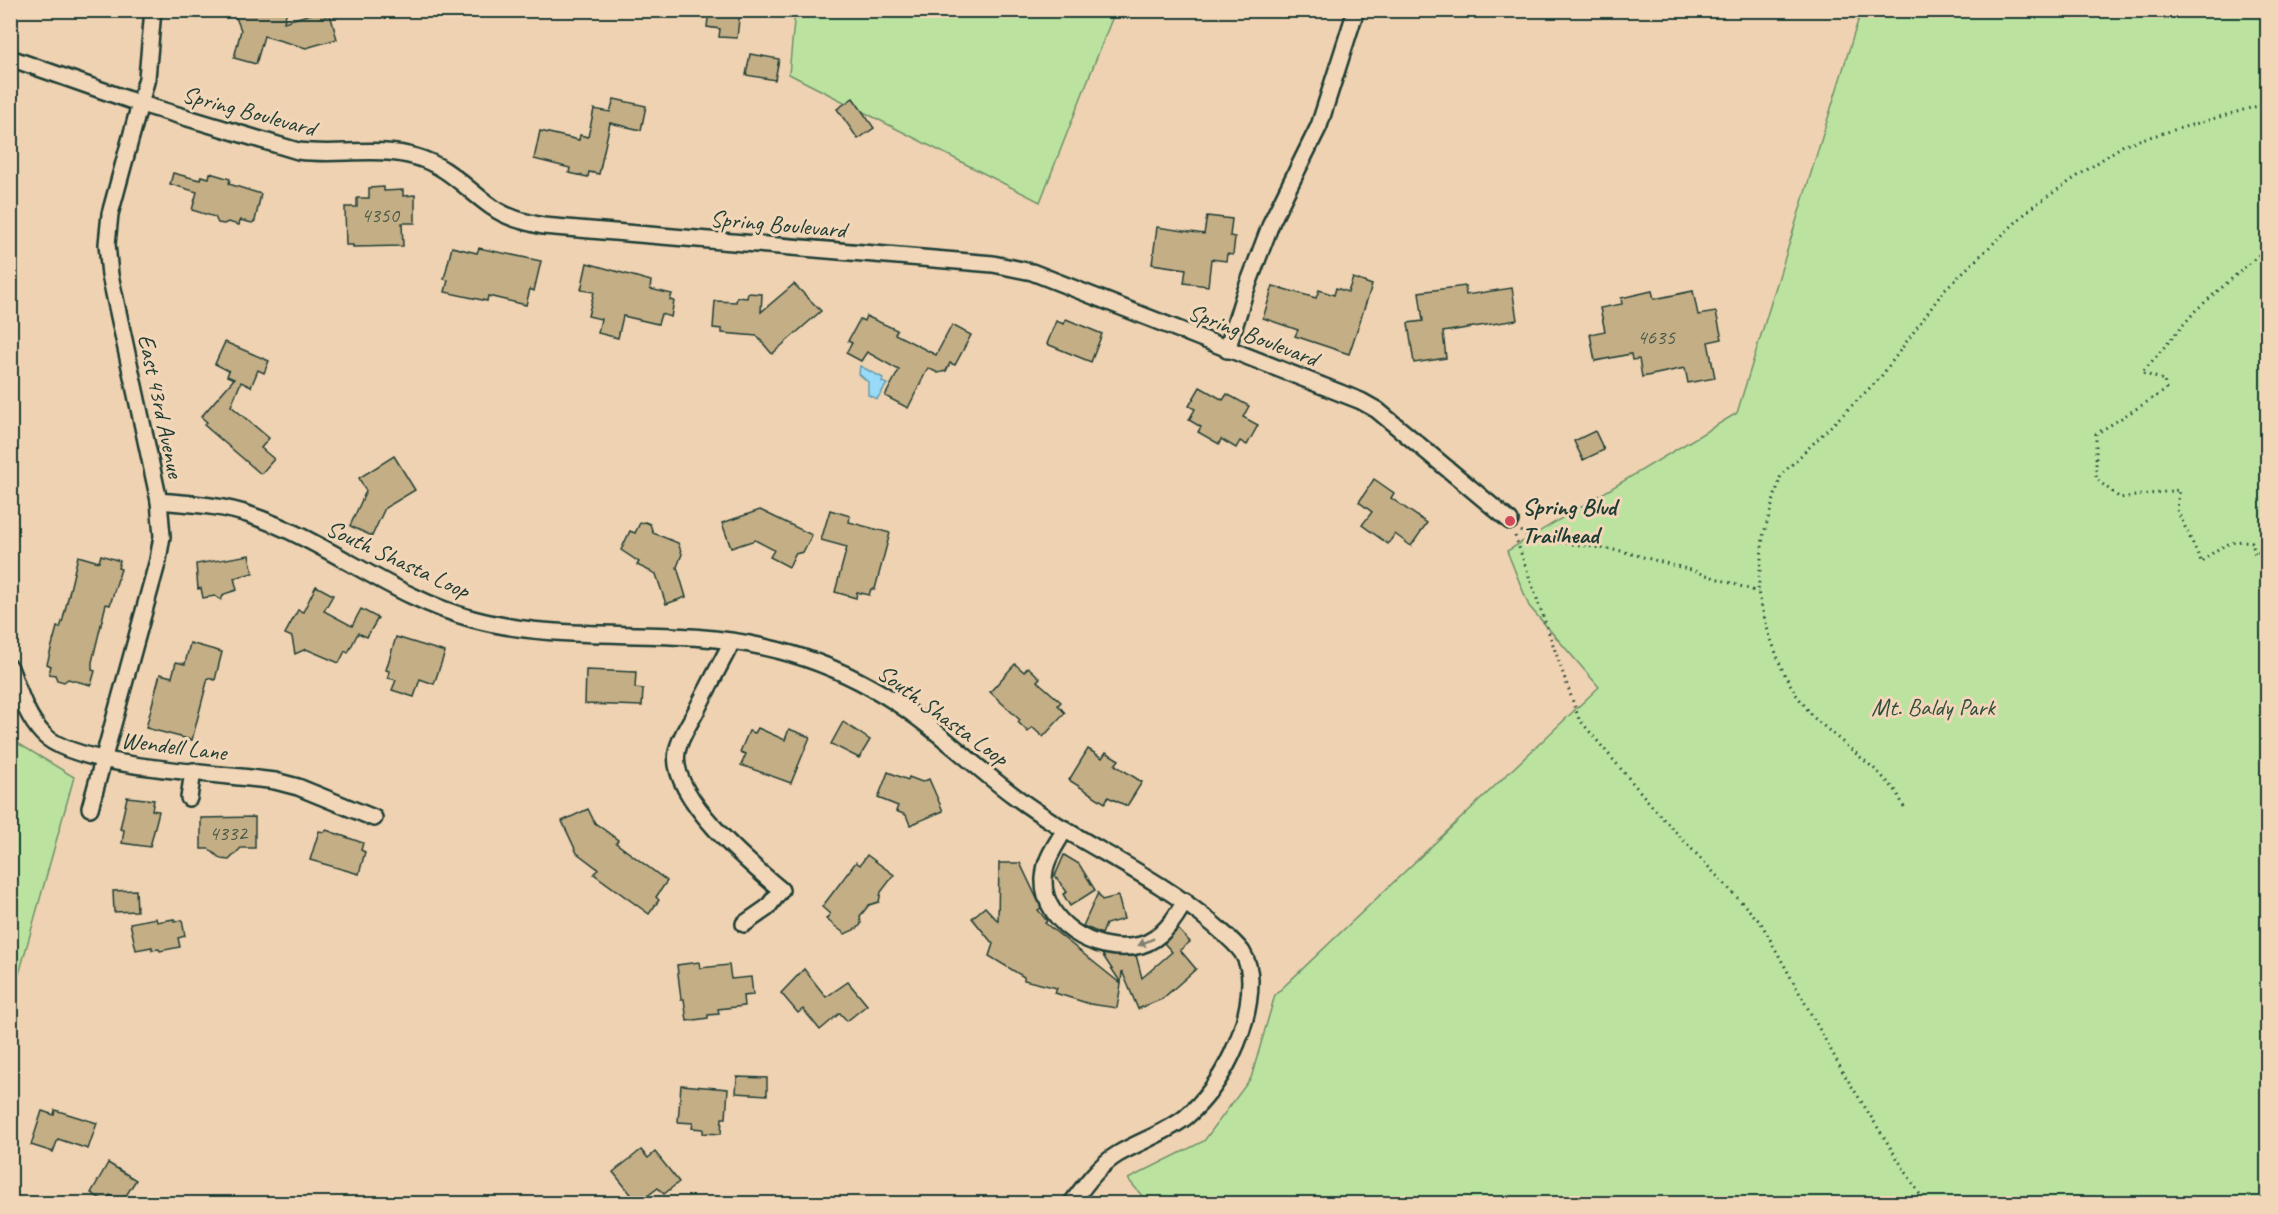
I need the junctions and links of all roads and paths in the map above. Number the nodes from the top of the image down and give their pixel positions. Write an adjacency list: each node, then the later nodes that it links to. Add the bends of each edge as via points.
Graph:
1 (153, 10): 5 (street, East 43rd Avenue)
2 (1356, 10): 7 (street, via 1319,126 1272,221)
3 (10, 58): 5 (street, Spring Boulevard)
4 (2268, 103): 11 (path, via 2125,144 2032,207 1945,289 1880,378 1781,476 1763,536)
5 (141, 104): 7 (street, Spring Boulevard, via 298,151 387,152 417,157 452,172 492,208 543,226 1014,267); 8 (street, East 43rd Avenue, via 110,214 106,244)
6 (2268, 247): 10 (path, via 2196,310 2142,373 2164,380 2166,390 2096,434 2096,479 2120,498 2179,490 2177,510 2202,563 2211,552 2241,540 2252,542 2255,555)
7 (1227, 350): 9 (street, Spring Boulevard, via 1377,410)
8 (159, 501): 12 (street, South Shasta Loop, via 249,514 435,606 471,619 552,634); 14 (street, East 43rd Avenue, via 162,536 158,560)
9 (1510, 521): 11 (path, via 1530,538 1621,552); 24 (path, via 1579,719 1658,813 1761,923 1844,1074)
10 (2268, 546)
11 (1758, 592): 17 (path, via 1781,667 1795,693 1814,718 1896,791)
12 (732, 642): 20 (street, South Shasta Loop, via 799,657 871,687); 22 (street, via 678,746 677,766 688,792 722,837 781,890 767,908)
13 (10, 668): 14 (street, Wendell Lane, via 29,716 44,735 58,746)
14 (103, 760): 15 (street, Wendell Lane); 18 (street, East 43rd Avenue)
15 (193, 771): 16 (street); 19 (street, Wendell Lane, via 286,783)
16 (189, 798)
17 (1904, 807)
18 (90, 808)
19 (374, 818)
20 (1065, 829): 21 (street, South Shasta Loop); 21 (street, one-way to 20, via 1162,934 1143,945 1121,948 1096,943 1072,931 1054,914 1045,894 1045,870)
21 (1185, 901): 23 (street, South Shasta Loop, via 1236,945 1249,966 1247,1006 1239,1036 1224,1070 1184,1119 1107,1161)
22 (744, 924)
23 (1071, 1203)
24 (1926, 1203)

